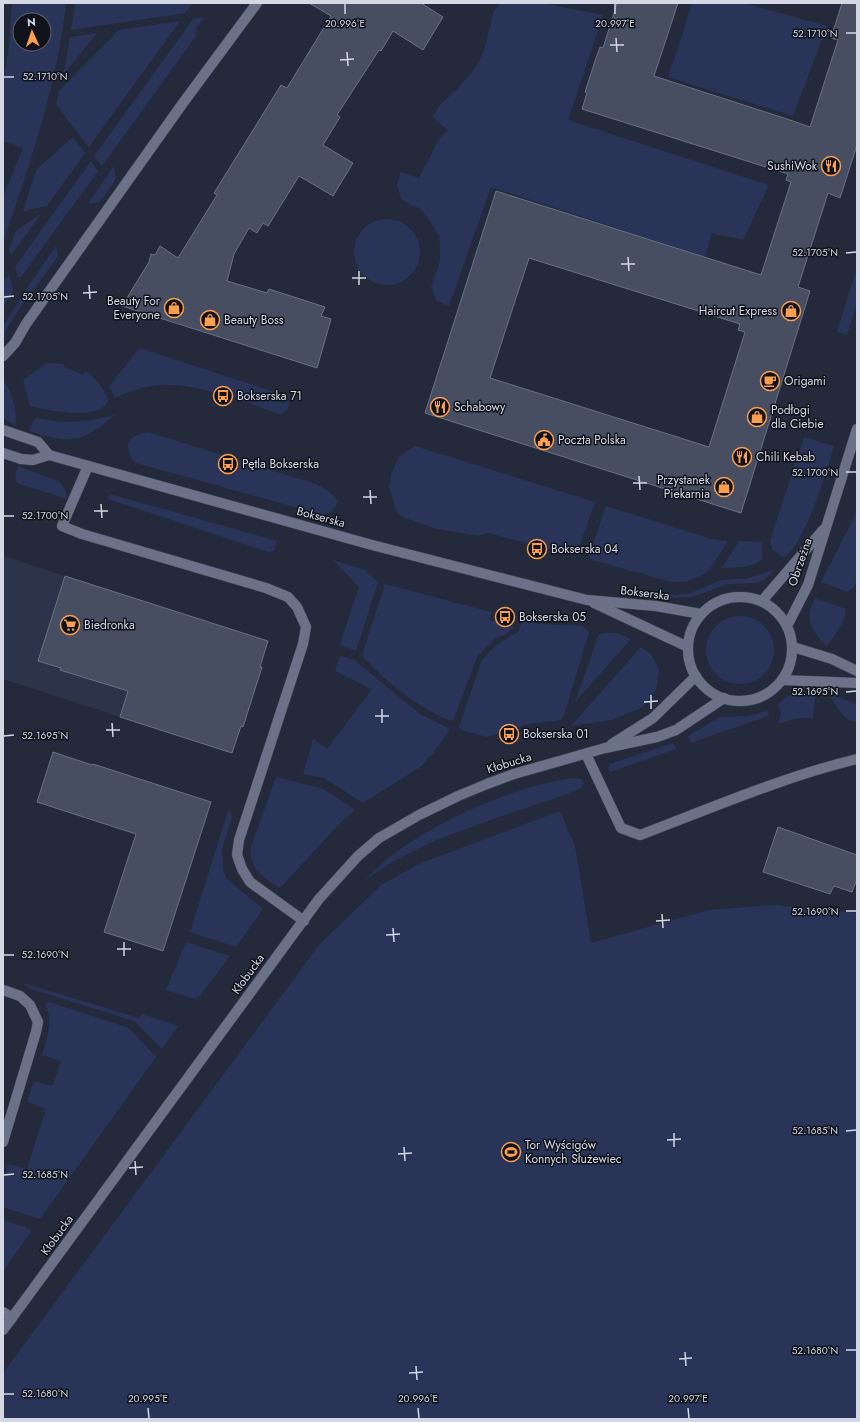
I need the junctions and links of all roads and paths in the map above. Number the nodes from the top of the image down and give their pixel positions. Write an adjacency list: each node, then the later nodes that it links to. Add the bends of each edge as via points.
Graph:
1 (257, 3): 2 (street, via 44,298 15,343)
2 (3, 356)
3 (857, 429): 8 (street, Obrzeżna)
4 (3, 430): 6 (street, via 38,442)
5 (3, 453): 6 (street, Bokserska, via 33,460)
6 (49, 456): 7 (street, Bokserska)
7 (88, 466): 9 (street, Bokserska, via 372,545); 23 (street, via 62,526 266,588 288,598 297,607 306,627 303,644 238,840 237,855 250,882)
8 (826, 527): 10 (street, Obrzeżna); 12 (street, Obrzeżna, via 808,585)
9 (587, 600): 11 (street, Bokserska, via 656,606); 14 (street, Bokserska)
10 (762, 601): 11 (street, via 746,597 724,599); 12 (street, via 774,607)
11 (701, 614): 14 (street, via 693,627)
12 (787, 626): 13 (street)
13 (793, 646): 15 (street, via 832,659); 17 (street, via 789,667)
14 (688, 647): 16 (street)
15 (857, 671)
16 (696, 676): 19 (street, via 711,692); 20 (street, Kłobucka, via 653,718)
17 (782, 680): 18 (street); 19 (street, via 770,692 760,697 739,701)
18 (857, 683)
19 (724, 698): 20 (street, Kłobucka, via 676,730 657,738)
20 (606, 748): 21 (street, Kłobucka)
21 (586, 754): 22 (street, via 621,828 640,835 777,783); 23 (street, Kłobucka, via 487,784 458,796 386,834 358,856 319,899)
22 (857, 759)
23 (304, 921): 27 (street, Kłobucka)
24 (3, 990): 25 (street, via 20,996 30,1005 38,1022)
25 (3, 1142)
26 (3, 1312): 27 (street)
27 (12, 1318): 28 (street, Kłobucka)
28 (3, 1330)

